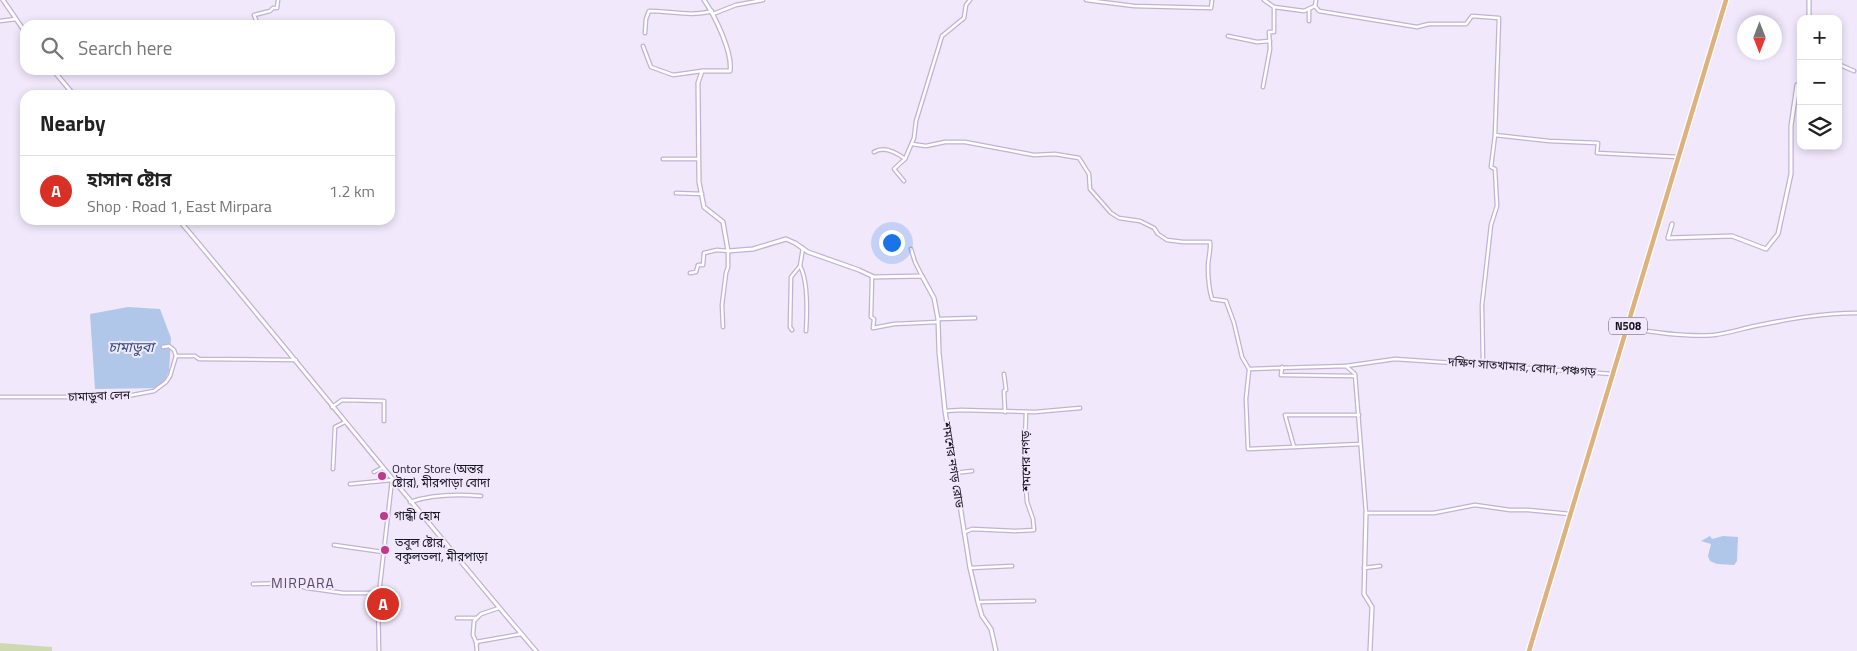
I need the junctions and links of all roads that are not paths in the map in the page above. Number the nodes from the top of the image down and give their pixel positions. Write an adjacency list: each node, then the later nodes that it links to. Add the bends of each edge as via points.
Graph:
1 (3, 0): 17 (street)
2 (278, 0): 18 (street, via 277,8 254,15)
3 (704, 0): 15 (street)
4 (764, 0): 15 (street)
5 (970, 0): 34 (street, via 966,4 964,18 942,36)
6 (1086, 0): 7 (street, via 1134,6 1211,8)
7 (1212, 0)
8 (1264, 0): 13 (street)
9 (1316, 0): 12 (street)
10 (1726, 0): 36 (highway, N508)
11 (1809, 0): 16 (street)
12 (1315, 6): 14 (street); 33 (street, via 1319,11 1417,27 1466,24 1472,16 1499,18)
13 (1274, 7): 14 (street); 24 (street, via 1274,32 1269,32)
14 (1309, 10): 20 (street)
15 (712, 12): 22 (street, via 649,11); 27 (street, via 727,47 730,71)
16 (1809, 15)
17 (16, 19): 19 (street); 21 (street)
18 (256, 20)
19 (0, 21)
20 (1309, 21)
21 (20, 25)
22 (645, 33)
23 (1228, 36): 24 (street)
24 (1270, 41): 31 (street)
25 (643, 46): 27 (street, via 651,67 669,75)
26 (1842, 66): 28 (street)
27 (702, 71): 38 (street, via 697,89)
28 (1854, 71)
29 (58, 75): 32 (street)
30 (1797, 85): 43 (street, via 1791,126 1791,174 1778,234 1771,245 1766,250 1732,236 1668,238)
31 (1263, 87)
32 (70, 90)
33 (1496, 135): 36 (street, via 1598,144 1597,153); 62 (street, via 1491,167 1495,169 1497,206 1491,225 1482,305)
34 (912, 144): 39 (street); 65 (street, via 926,146 965,142 1025,154 1080,158 1089,174 1090,188 1111,213 1119,218 1140,221 1167,240 1210,242 1208,265 1212,299 1226,301 1242,357)
35 (874, 152): 39 (street, via 895,152)
36 (1679, 157): 56 (highway, N508)
37 (663, 159): 38 (street)
38 (700, 159): 42 (street)
39 (905, 159): 40 (street, via 894,169)
40 (904, 181)
41 (676, 193): 42 (street)
42 (702, 194): 47 (street, via 704,207 723,222)
43 (1672, 224)
44 (183, 225): 61 (street)
45 (803, 248): 47 (street, via 786,239 753,249); 48 (street); 50 (street)
46 (911, 249): 51 (street, via 914,262)
47 (728, 251): 49 (street, via 704,253 704,265 698,265 696,272); 55 (street)
48 (800, 266): 57 (street, via 791,278); 58 (street, via 807,314)
49 (690, 273)
50 (872, 276): 51 (street); 54 (street, via 871,317 874,328)
51 (923, 276): 54 (street, শমশের নগড় রোড, via 934,298)
52 (1857, 313): 56 (street, via 1828,313 1711,335)
53 (975, 318): 54 (street)
54 (938, 321): 72 (street, শমশের নগড় রোড)
55 (723, 327)
56 (1627, 328): 67 (highway, N508)
57 (792, 330)
58 (806, 331)
59 (163, 347): 60 (street, via 169,346)
60 (176, 356): 61 (street); 69 (street, চামাডুবা লেন, via 166,382 154,391 122,397)
61 (296, 360): 70 (street)
62 (1483, 364): 63 (street, দক্ষিণ সাতখামার, বোদা, পঞ্চগড়, via 1395,359); 67 (street, দক্ষিণ সাতখামার, বোদা, পঞ্চগড়)
63 (1346, 366): 64 (street); 68 (street)
64 (1282, 367): 65 (street); 68 (street, via 1281,375)
65 (1249, 370): 79 (street, via 1246,399 1248,449)
66 (1004, 374): 73 (street)
67 (1613, 374): 90 (highway, N508)
68 (1355, 376): 75 (street)
69 (0, 397)
70 (332, 407): 76 (street, via 342,400 384,401); 77 (street)
71 (1080, 408): 74 (street, শমশের নগড়)
72 (944, 411): 73 (street, শমশের নগড়); 84 (street, শমশের নগড় রোড)
73 (1005, 412): 74 (street, শমশের নগড়)
74 (1026, 412): 91 (street, শমশের নগড়, via 1026,494 1034,530)
75 (1359, 415): 78 (street); 79 (street, via 1285,415)
76 (384, 421)
77 (344, 422): 80 (street); 81 (street, via 335,427)
78 (1360, 444): 79 (street); 89 (street)
79 (1294, 447)
80 (382, 468): 83 (street); 85 (street)
81 (333, 469)
82 (972, 471): 84 (street)
83 (374, 472)
84 (954, 473): 91 (street, শমশের নগড় রোড)
85 (392, 480): 86 (street); 88 (street); 93 (street)
86 (350, 484)
87 (481, 496): 88 (street, via 446,495)
88 (410, 502): 102 (street)
89 (1366, 513): 90 (street, via 1434,513 1475,505); 97 (street)
90 (1570, 514): 112 (highway, N508)
91 (965, 532): 96 (street, শমশের নগড় রোড)
92 (334, 545): 93 (street)
93 (383, 552): 99 (street)
94 (1012, 566): 96 (street)
95 (1380, 566): 97 (street)
96 (970, 568): 101 (street, শমশের নগড় রোড)
97 (1364, 568): 111 (street, via 1364,594 1372,608)
98 (253, 584): 99 (street, via 284,583 343,593)
99 (379, 593): 107 (street)
100 (1034, 601): 101 (street)
101 (978, 602): 110 (street, শমশের নগড় রোড, via 991,629)
102 (499, 608): 104 (street); 105 (street)
103 (457, 618): 104 (street)
104 (476, 618): 106 (street, via 472,626)
105 (522, 634): 106 (street); 109 (street)
106 (476, 644): 108 (street)
107 (379, 651)
108 (477, 651)
109 (536, 651)
110 (996, 651)
111 (1370, 651)
112 (1529, 651)

